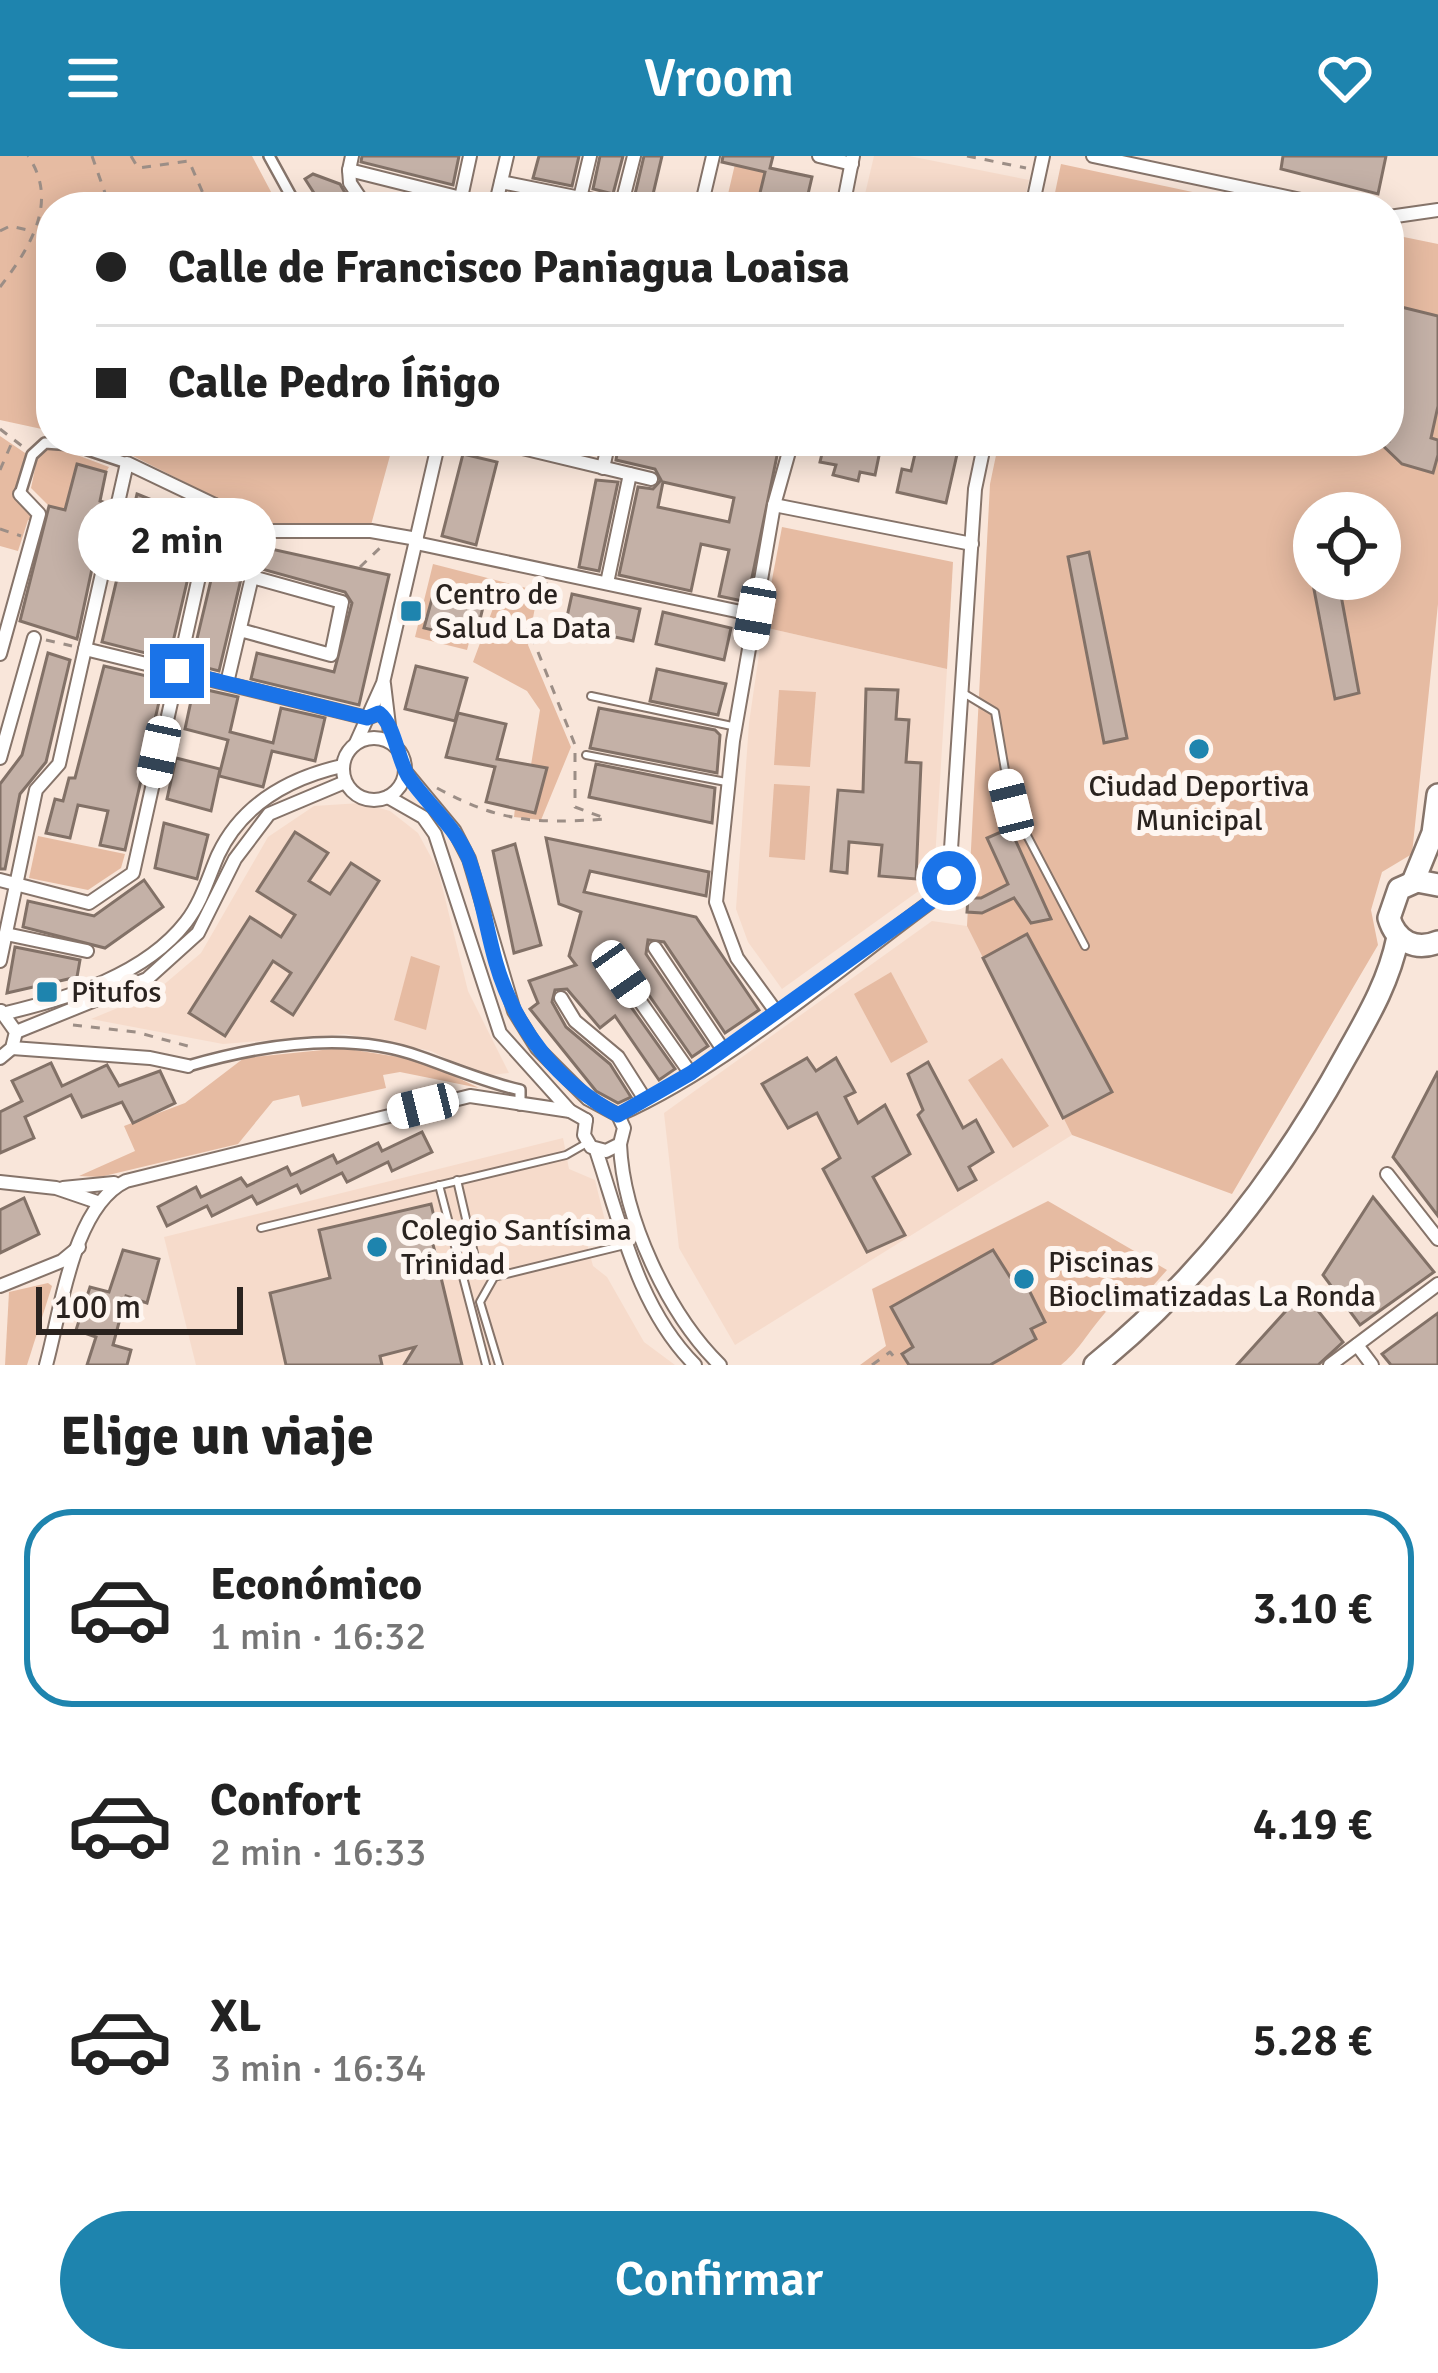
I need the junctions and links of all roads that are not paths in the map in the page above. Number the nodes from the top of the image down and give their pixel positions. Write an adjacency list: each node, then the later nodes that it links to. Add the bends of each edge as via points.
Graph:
1 (269, 156): 12 (street)
2 (470, 156): 15 (street)
3 (507, 156): 11 (street)
4 (590, 156): 18 (street)
5 (634, 156): 19 (street)
6 (713, 156): 20 (street)
7 (819, 156): 9 (street)
8 (1093, 156): 22 (street)
9 (853, 160): 21 (street)
10 (351, 163): 13 (street); 14 (street)
11 (501, 182): 16 (street); 17 (street)
12 (289, 192)
13 (356, 192)
14 (432, 192)
15 (462, 192)
16 (499, 192)
17 (550, 192)
18 (581, 192)
19 (625, 192)
20 (705, 192)
21 (846, 192)
22 (1263, 192)
23 (1438, 210): 24 (street)
24 (1404, 215)
25 (36, 453): 36 (street)
26 (102, 456): 32 (street)
27 (436, 456): 39 (street)
28 (555, 456): 33 (street)
29 (606, 456): 33 (street)
30 (788, 456): 38 (street)
31 (983, 456): 40 (street)
32 (127, 464): 37 (street); 46 (street)
33 (604, 468): 34 (street)
34 (630, 474): 35 (street); 41 (street)
35 (651, 479)
36 (20, 494): 43 (street, via 39,514)
37 (215, 505): 39 (street, via 269,531); 48 (street)
38 (774, 505): 40 (street); 42 (street)
39 (417, 541): 41 (street); 50 (street)
40 (972, 544): 51 (street)
41 (607, 583): 42 (street)
42 (755, 614): 55 (street)
43 (4, 627): 47 (street)
44 (240, 631): 44 (street, via 331,655 342,602 252,577); 49 (street)
45 (34, 638): 59 (street)
46 (86, 649): 48 (street); 68 (street, via 59,764 36,790)
47 (0, 654)
48 (177, 671): 49 (street); 68 (street, via 133,873 89,903)
49 (227, 683): 53 (street)
50 (383, 683): 53 (street); 54 (street)
51 (961, 693): 73 (lane, via 995,712 1011,805); 81 (street, via 949,878 940,895)
52 (591, 696): 55 (lane)
53 (367, 718): 54 (street, via 379,713); 57 (street)
54 (388, 720): 56 (street)
55 (736, 727): 63 (street)
56 (391, 742): 57 (street); 61 (street)
57 (356, 743): 60 (street)
58 (586, 754): 63 (lane)
59 (0, 758)
60 (342, 766): 62 (street); 80 (street, via 259,801 237,824 185,923 138,964)
61 (405, 771): 65 (street); 90 (street, via 469,859 514,1012 537,1048)
62 (345, 782): 65 (street, via 359,797); 82 (street, via 300,797 260,824 218,902 174,958 118,994)
63 (729, 783): 81 (street, via 717,915)
64 (1438, 795): 67 (main road)
65 (388, 797): 91 (street, via 435,834 500,1033)
66 (0, 880): 68 (street)
67 (1413, 882): 69 (main road); 70 (main road, via 1389,908)
68 (16, 885): 71 (street)
69 (1438, 885)
70 (1398, 937): 72 (main road); 78 (main road)
71 (3, 938): 75 (street); 76 (street)
72 (1429, 944): 78 (main road)
73 (1085, 946)
74 (655, 948): 84 (street)
75 (87, 951)
76 (0, 962)
77 (621, 974): 87 (street)
78 (1390, 976): 122 (main road, via 1301,1137 1238,1221 1168,1301)
79 (561, 998): 88 (street, via 618,1057)
80 (3, 1012): 82 (street)
81 (777, 1013): 84 (street)
82 (16, 1032): 83 (street)
83 (12, 1048): 85 (street); 86 (street)
84 (724, 1051): 87 (street)
85 (0, 1058)
86 (188, 1066): 89 (street, via 243,1050 354,1044 420,1056 520,1090)
87 (691, 1073): 88 (street)
88 (642, 1103): 93 (street)
89 (520, 1105): 91 (street); 97 (street, via 451,1098)
90 (603, 1110): 92 (street); 93 (street)
91 (569, 1111): 92 (street)
92 (586, 1120): 95 (street)
93 (621, 1121): 94 (street)
94 (620, 1144): 95 (street); 121 (street, via 621,1168 670,1306)
95 (592, 1146): 98 (lane); 107 (street)
96 (1387, 1174): 106 (street)
97 (132, 1180): 102 (street); 103 (street)
98 (457, 1180): 100 (lane); 112 (lane, via 476,1262)
99 (0, 1182): 101 (street)
100 (439, 1185): 104 (lane); 118 (lane)
101 (56, 1188): 102 (street); 103 (street); 105 (street, via 76,1204)
102 (80, 1188): 103 (street)
103 (99, 1204): 105 (street); 108 (street)
104 (261, 1228)
105 (83, 1232): 108 (street)
106 (1438, 1239)
107 (628, 1244): 112 (lane); 120 (street, via 656,1316)
108 (79, 1247): 109 (street); 111 (street)
109 (50, 1266): 110 (street); 111 (street)
110 (34, 1274): 111 (street); 114 (street); 115 (street)
111 (70, 1275): 115 (street)
112 (494, 1277): 119 (lane, via 480,1302)
113 (1438, 1284): 116 (street)
114 (0, 1286)
115 (65, 1295): 117 (street)
116 (1357, 1345): 123 (street); 124 (street)
117 (46, 1365)
118 (486, 1365)
119 (499, 1365)
120 (694, 1365)
121 (720, 1365)
122 (1095, 1365)
123 (1330, 1365)
124 (1372, 1365)

